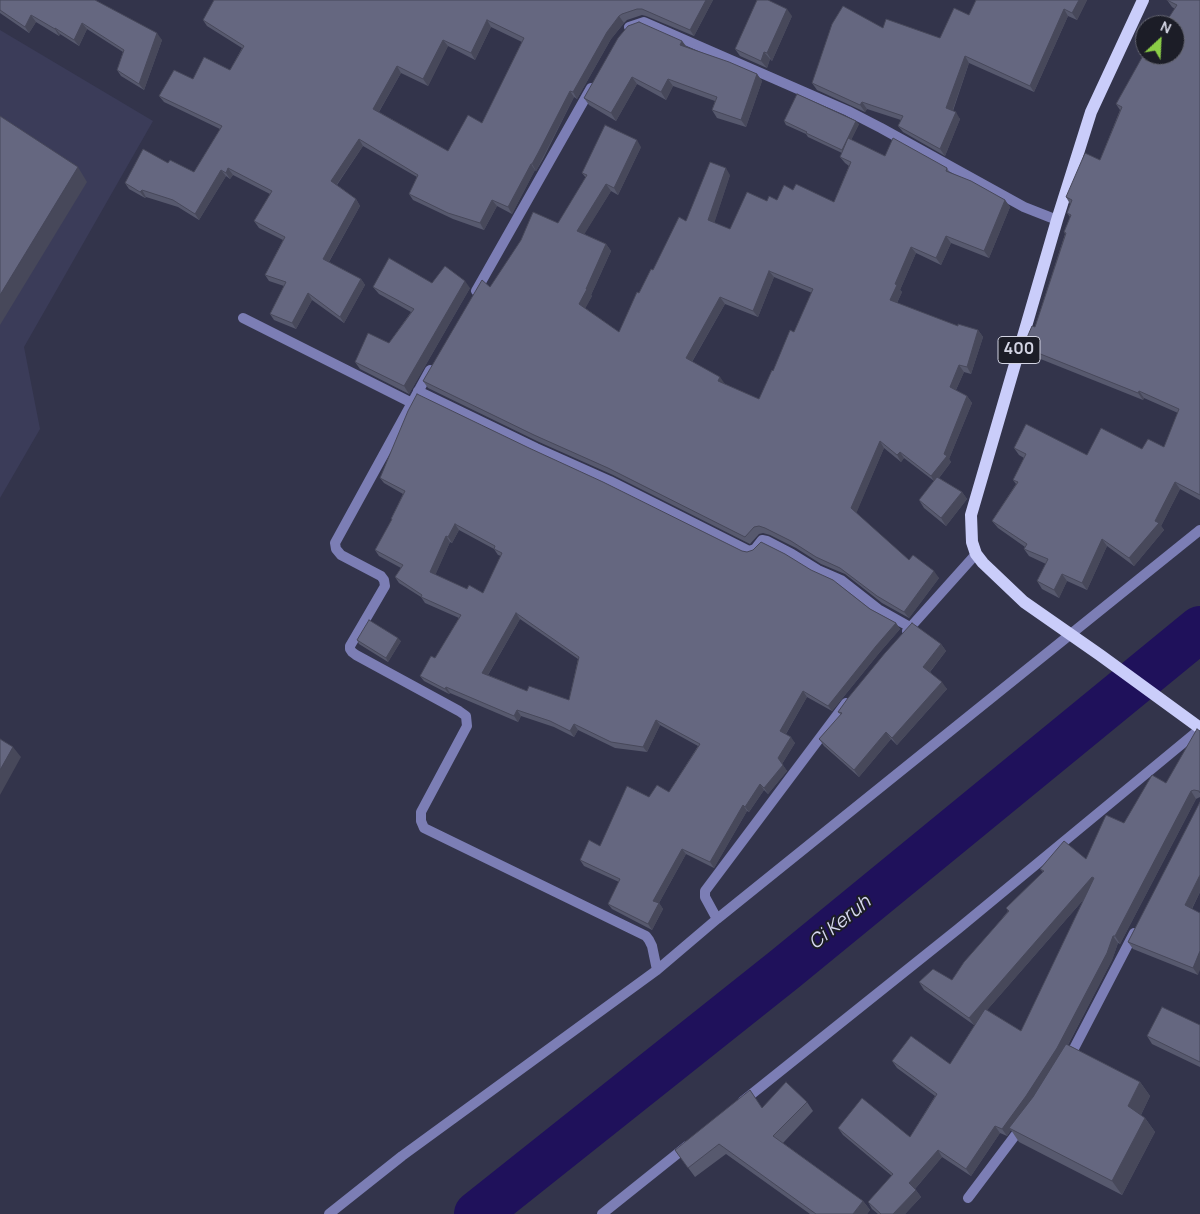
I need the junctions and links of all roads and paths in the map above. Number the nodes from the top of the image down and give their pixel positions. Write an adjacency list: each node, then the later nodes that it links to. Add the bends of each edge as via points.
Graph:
1 (1143, 0): 4 (main road, 400, via 1092,112)
2 (623, 35): 4 (street, via 629,27 644,22 848,111 1024,207)
3 (598, 77): 5 (street)
4 (1057, 220): 11 (main road, 400, via 972,514 972,542)
5 (471, 301)
6 (242, 318): 9 (street)
7 (437, 358): 8 (street)
8 (418, 391): 9 (street); 12 (street, via 750,551 762,540 767,540 841,580)
9 (412, 403): 19 (street, via 335,543 341,555 381,576 385,586 350,646 352,652 466,716 467,726 420,812 424,828 646,936)
10 (1200, 530): 13 (street)
11 (976, 554): 12 (street); 13 (main road, via 1024,602)
12 (910, 627): 14 (street)
13 (1070, 635): 16 (main road); 17 (street)
14 (898, 642)
15 (854, 693): 17 (street, via 705,891)
16 (1197, 726): 21 (street, via 966,923)
17 (717, 919): 19 (street)
18 (1140, 920): 20 (street)
19 (658, 970): 25 (street, via 402,1156)
20 (1063, 1067)
21 (737, 1106)
22 (1031, 1114): 24 (street)
23 (691, 1142): 26 (street)
24 (968, 1198)
25 (329, 1214)
26 (602, 1214)

